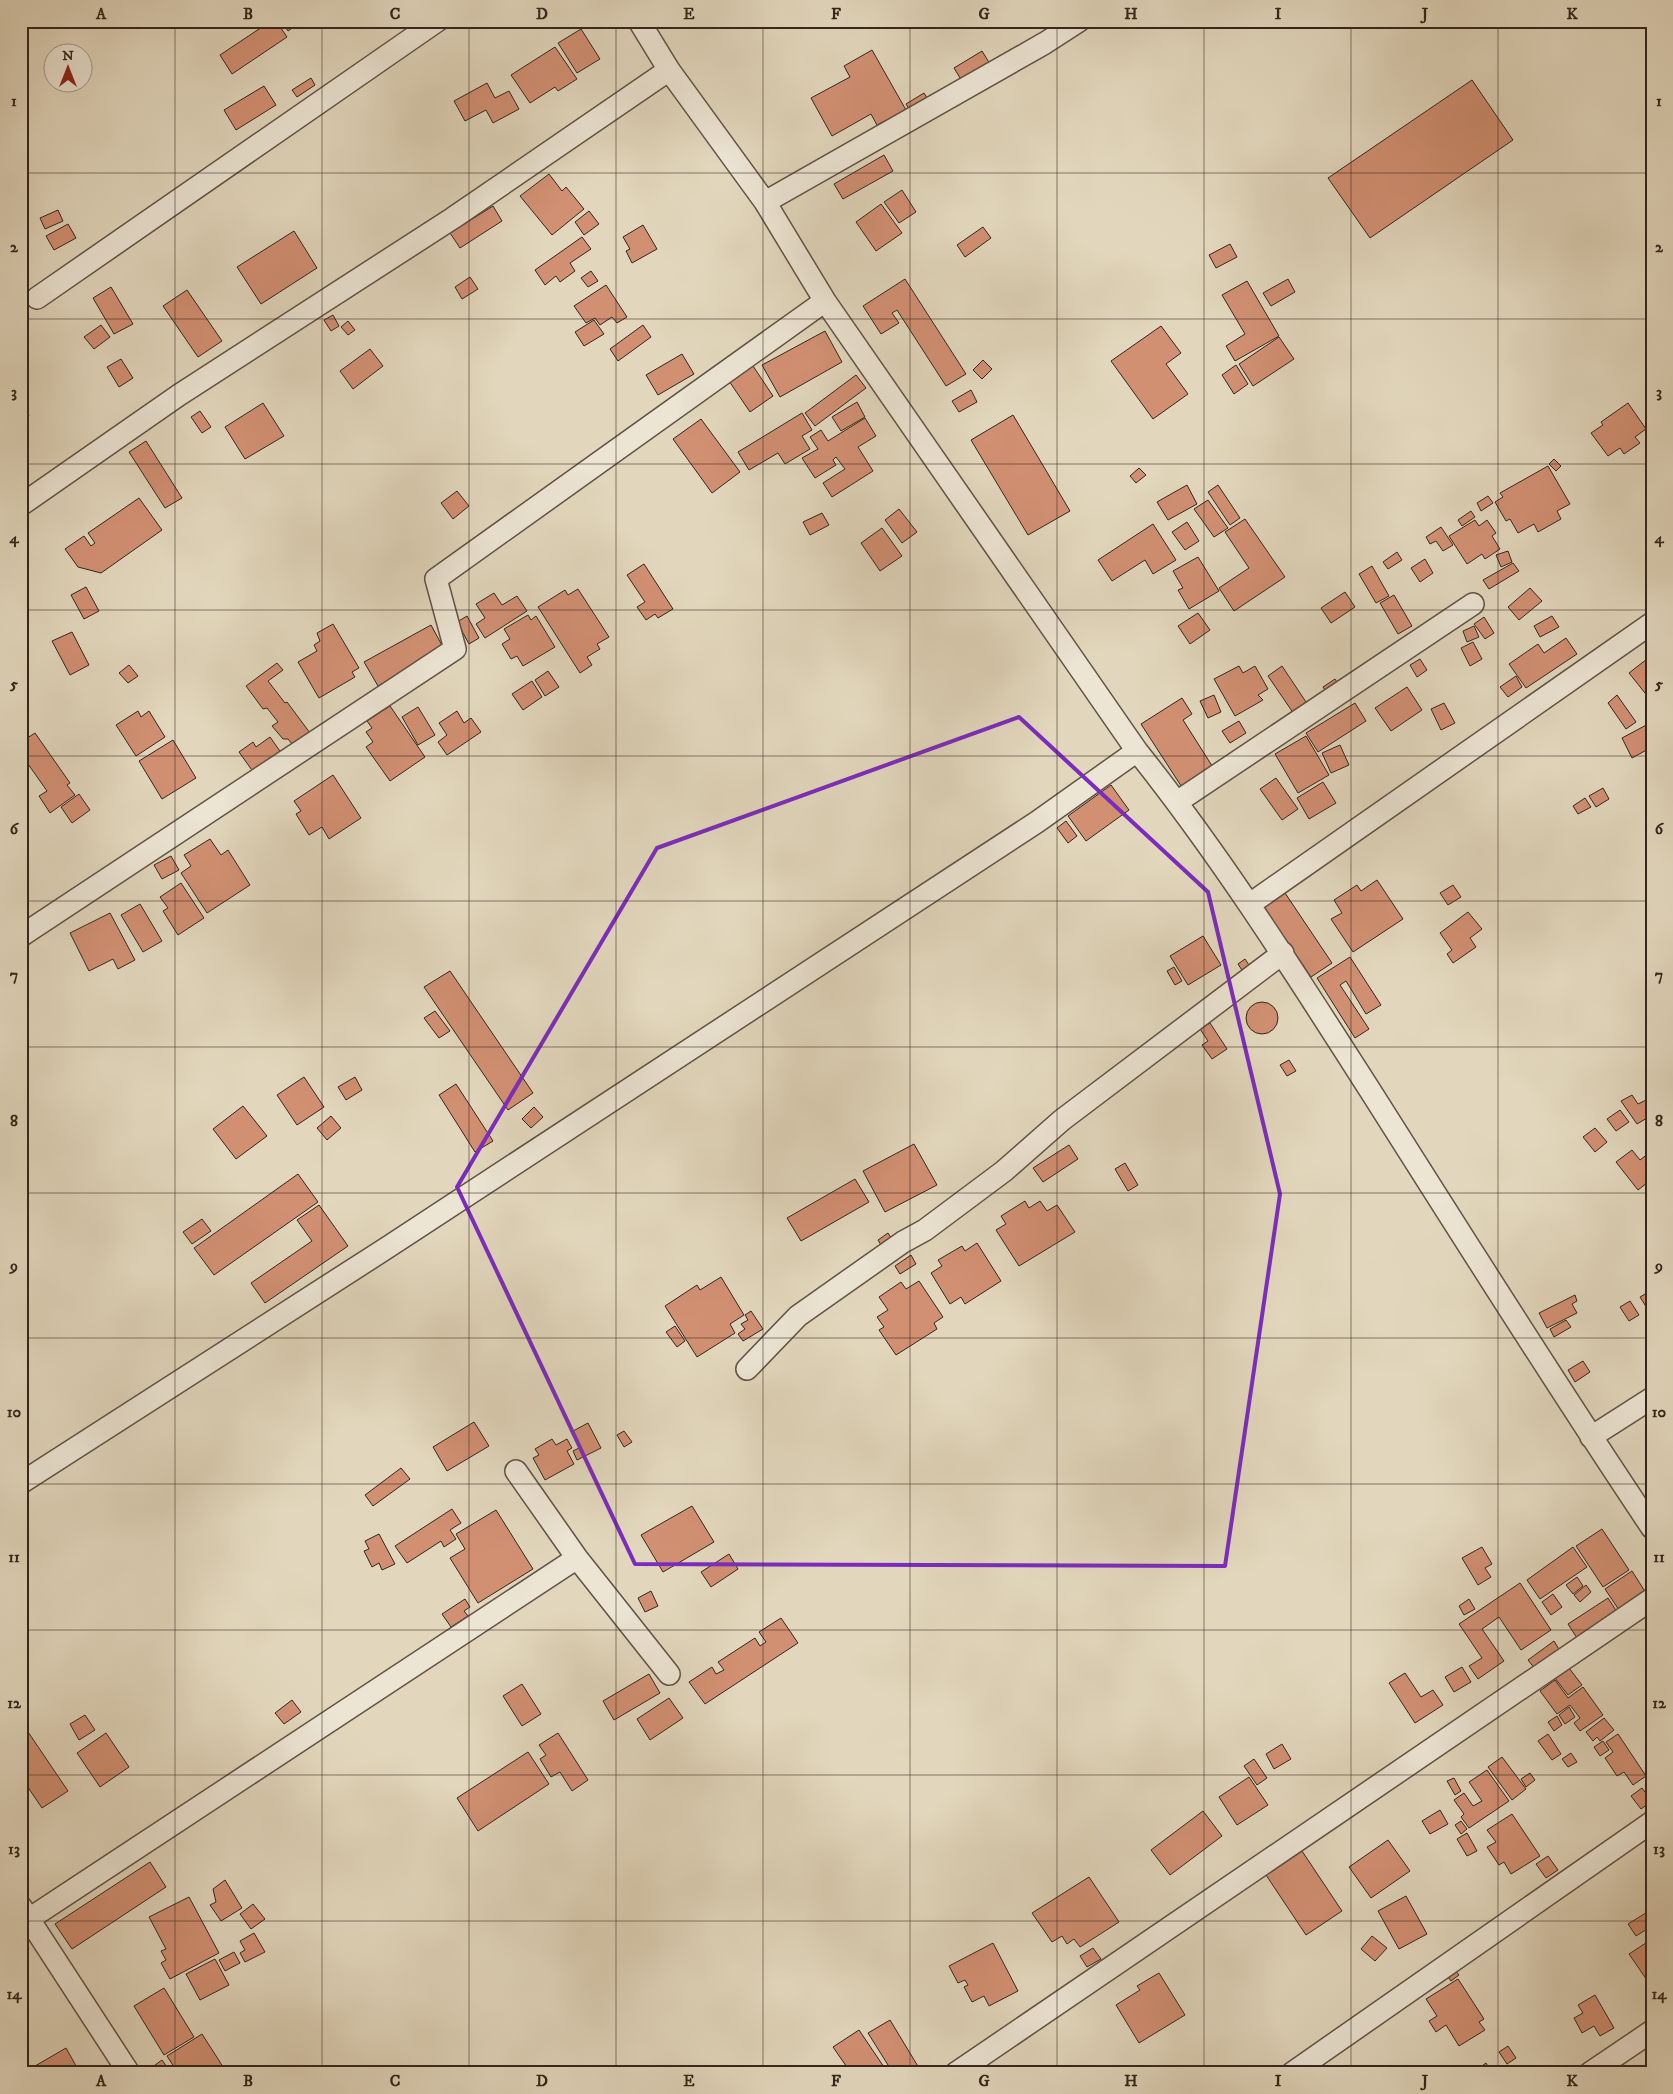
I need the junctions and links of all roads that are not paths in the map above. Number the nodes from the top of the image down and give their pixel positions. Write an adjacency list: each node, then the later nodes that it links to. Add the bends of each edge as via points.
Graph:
1 (437, 21): 6 (street)
2 (639, 21): 4 (street)
3 (1079, 21): 5 (street)
4 (669, 70): 5 (street); 8 (street, via 452,218 180,395)
5 (765, 202): 7 (street)
6 (37, 298)
7 (824, 301): 11 (street); 14 (street, via 436,579 455,649)
8 (21, 505)
9 (1473, 604): 12 (street)
10 (1652, 623): 13 (street)
11 (1137, 751): 12 (street); 20 (street, via 1037,822)
12 (1177, 802): 13 (street)
13 (1250, 904): 15 (street)
14 (21, 936)
15 (1282, 953): 16 (street, via 1062,1120 1004,1171 925,1230 798,1316); 18 (street)
16 (746, 1369)
17 (1652, 1398): 18 (street)
18 (1591, 1437): 21 (street)
19 (516, 1471): 22 (street)
20 (21, 1483)
21 (1652, 1528)
22 (577, 1558): 24 (street); 26 (street)
23 (1652, 1598): 29 (street)
24 (669, 1674)
25 (1652, 1822): 30 (street)
26 (25, 1913): 28 (street)
27 (1652, 2031): 31 (street)
28 (129, 2073)
29 (956, 2073)
30 (1292, 2073)
31 (1590, 2073)

